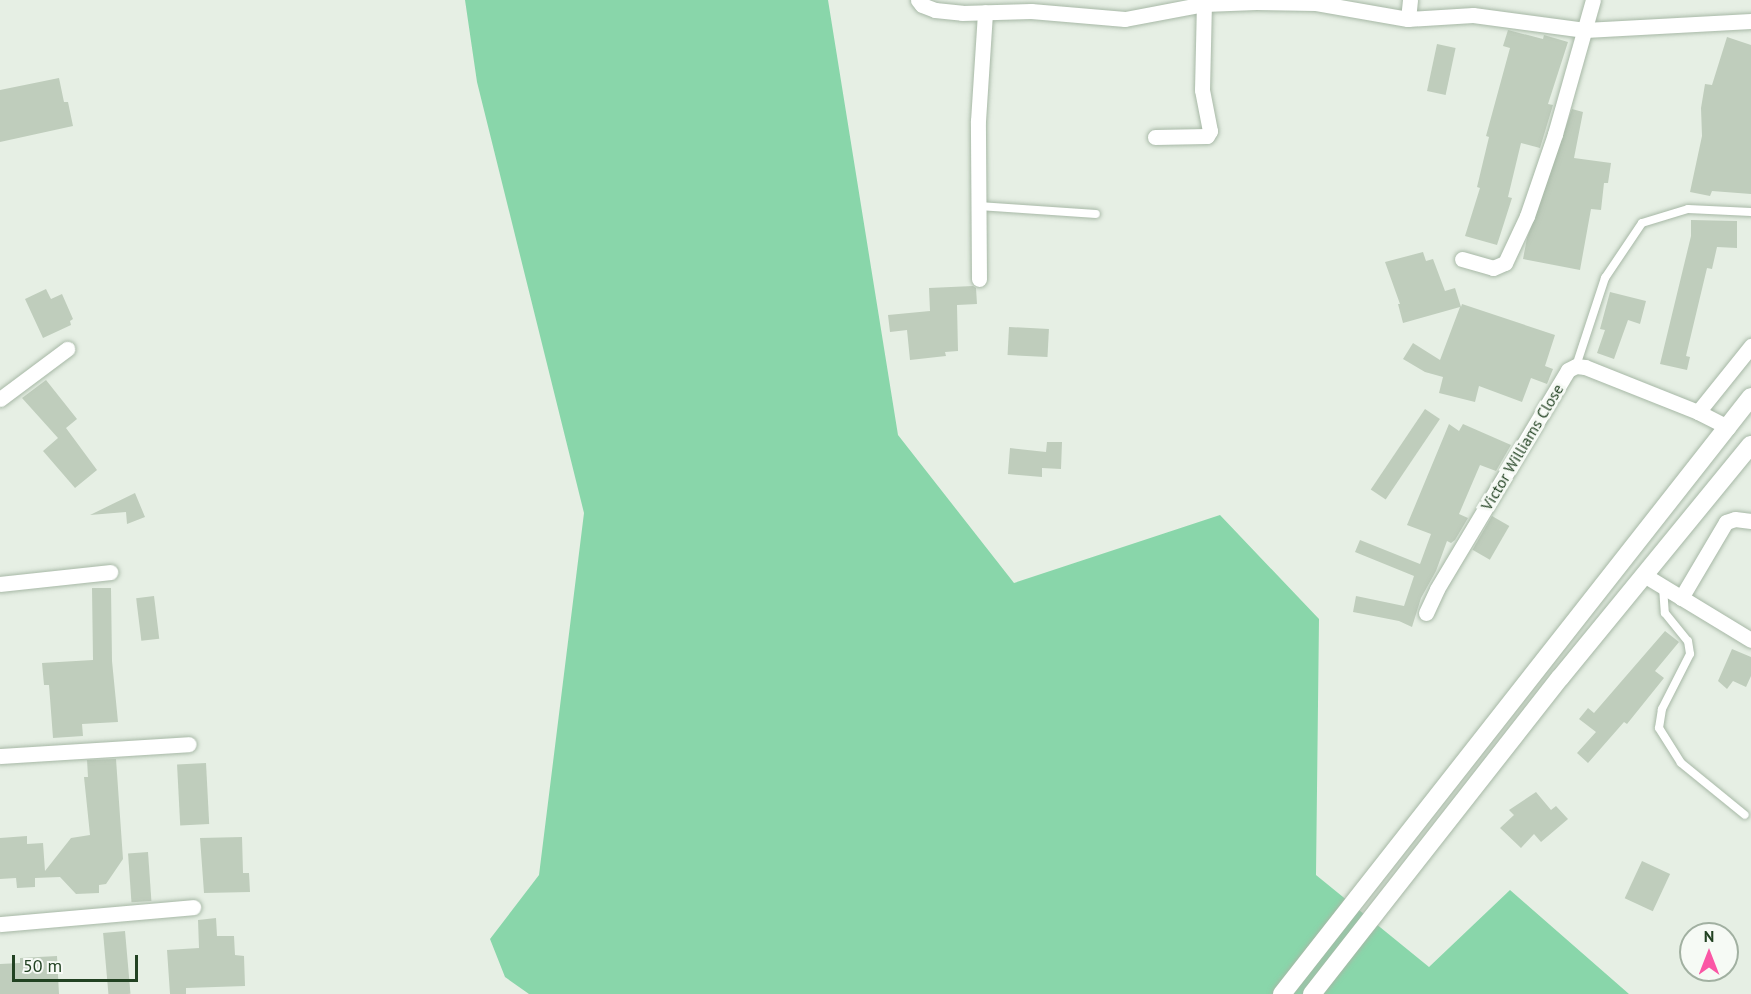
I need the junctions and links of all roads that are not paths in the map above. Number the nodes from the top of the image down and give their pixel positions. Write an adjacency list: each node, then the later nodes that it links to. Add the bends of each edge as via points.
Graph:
1 (918, 0): 6 (street, via 922,6 935,10)
2 (1410, 0): 7 (street)
3 (1593, 0): 9 (street)
4 (1204, 4): 5 (street, via 1125,19); 7 (street, via 1316,3); 10 (street, via 1202,90 1210,131 1207,136)
5 (1032, 6): 6 (street)
6 (985, 12): 11 (street, via 978,121)
7 (1408, 19): 9 (street, via 1473,15)
8 (1751, 21): 9 (street)
9 (1585, 30): 14 (street, via 1527,216 1505,262 1493,268)
10 (1155, 137)
11 (979, 206): 13 (lane); 15 (street)
12 (1751, 212): 18 (lane, via 1688,209 1642,223 1605,278)
13 (1096, 214)
14 (1462, 259)
15 (980, 279)
16 (1751, 346): 21 (street)
17 (67, 349): 20 (street)
18 (1576, 366): 21 (street); 30 (street, Victor Williams Close, via 1568,370)
19 (1751, 398): 22 (main road)
20 (0, 399)
21 (1698, 412): 22 (street)
22 (1728, 427): 37 (main road)
23 (1751, 445): 26 (main road)
24 (1751, 521): 29 (street, via 1726,522)
25 (110, 572): 27 (street)
26 (1644, 575): 28 (street); 38 (main road)
27 (0, 584)
28 (1663, 587): 29 (street); 34 (lane, via 1665,613 1688,641 1690,654 1662,709 1659,728 1681,763)
29 (1682, 598): 31 (street)
30 (1426, 613)
31 (1751, 640)
32 (189, 744): 33 (street)
33 (0, 756)
34 (1746, 815)
35 (193, 907): 36 (street)
36 (0, 924)
37 (1282, 994)
38 (1312, 994)

